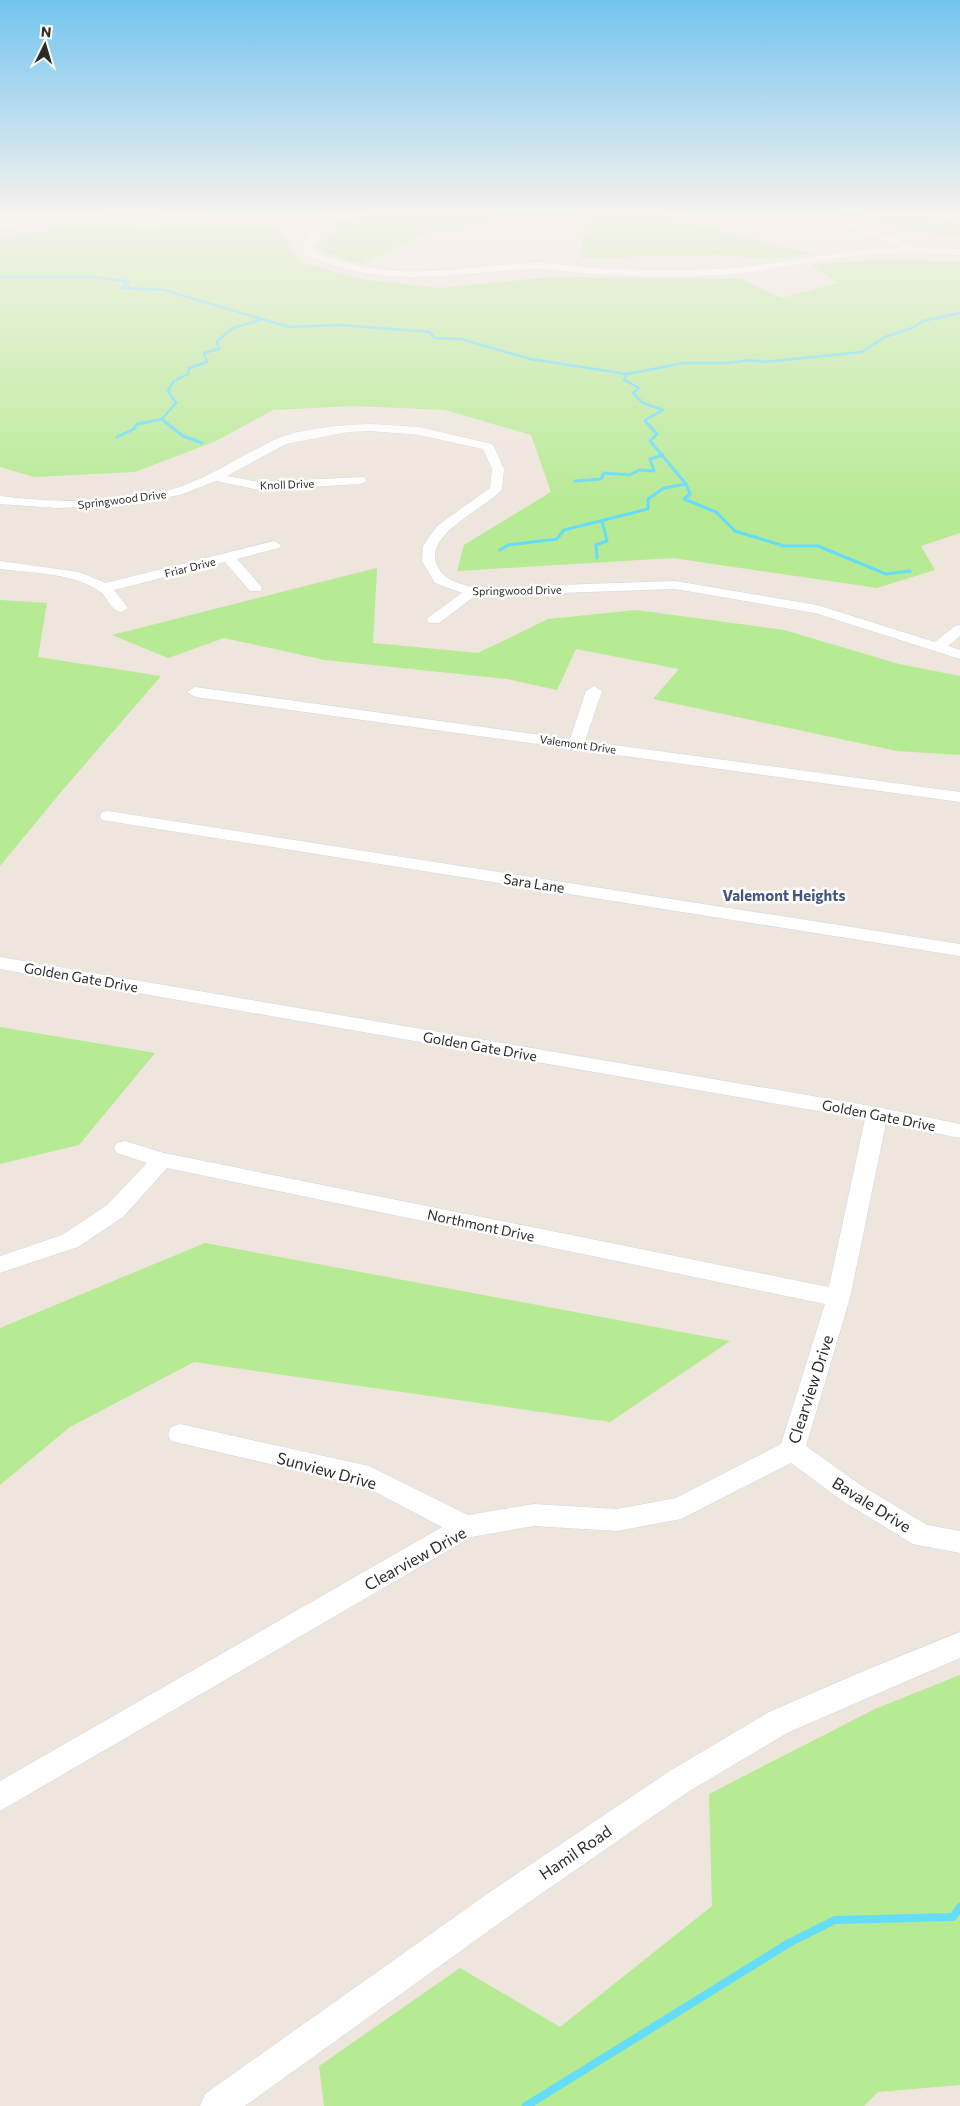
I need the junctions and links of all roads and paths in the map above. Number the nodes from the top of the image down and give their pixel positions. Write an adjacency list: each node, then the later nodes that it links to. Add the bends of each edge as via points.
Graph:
1 (214, 477): 2 (street, Knoll Drive, via 259,486); 3 (street, Springwood Drive, via 184,490 88,506 34,505); 9 (street, Springwood Drive, via 277,443 314,433 355,428 402,429 454,436 488,447 498,469 496,489 442,528 430,546 429,562 440,580)
2 (360, 480)
3 (0, 500)
4 (274, 545): 5 (street, Friar Drive)
5 (228, 557): 7 (street, Friar Drive); 8 (street)
6 (0, 565): 7 (street, via 79,576)
7 (105, 588): 10 (street)
8 (255, 588)
9 (472, 592): 11 (street); 13 (street, Springwood Drive, via 675,585 817,609)
10 (121, 608)
11 (434, 620)
12 (960, 629): 13 (street)
13 (938, 647): 14 (street, Springwood Drive)
14 (960, 655)
15 (594, 691): 17 (street)
16 (195, 692): 17 (street, Valemont Drive)
17 (576, 744): 18 (street, Valemont Drive)
18 (960, 797)
19 (108, 816): 20 (street, Sara Lane)
20 (960, 950)
21 (0, 963): 22 (street, Golden Gate Drive)
22 (877, 1114): 23 (street, Golden Gate Drive); 27 (street, Clearview Drive)
23 (960, 1131)
24 (125, 1148): 25 (street, Northmont Drive)
25 (162, 1160): 26 (street, via 115,1211 70,1241); 27 (street, Northmont Drive)
26 (0, 1265)
27 (838, 1298): 29 (street, Clearview Drive)
28 (180, 1434): 30 (street, Sunview Drive, via 369,1477)
29 (792, 1450): 30 (street, Clearview Drive, via 681,1508 617,1520 534,1515); 31 (street, Bavale Drive, via 850,1492 922,1536)
30 (466, 1527): 33 (street, Clearview Drive)
31 (960, 1542)
32 (960, 1645): 34 (street, Hamil Road, via 779,1722 678,1782 501,1903)
33 (0, 1797)
34 (217, 2106)

